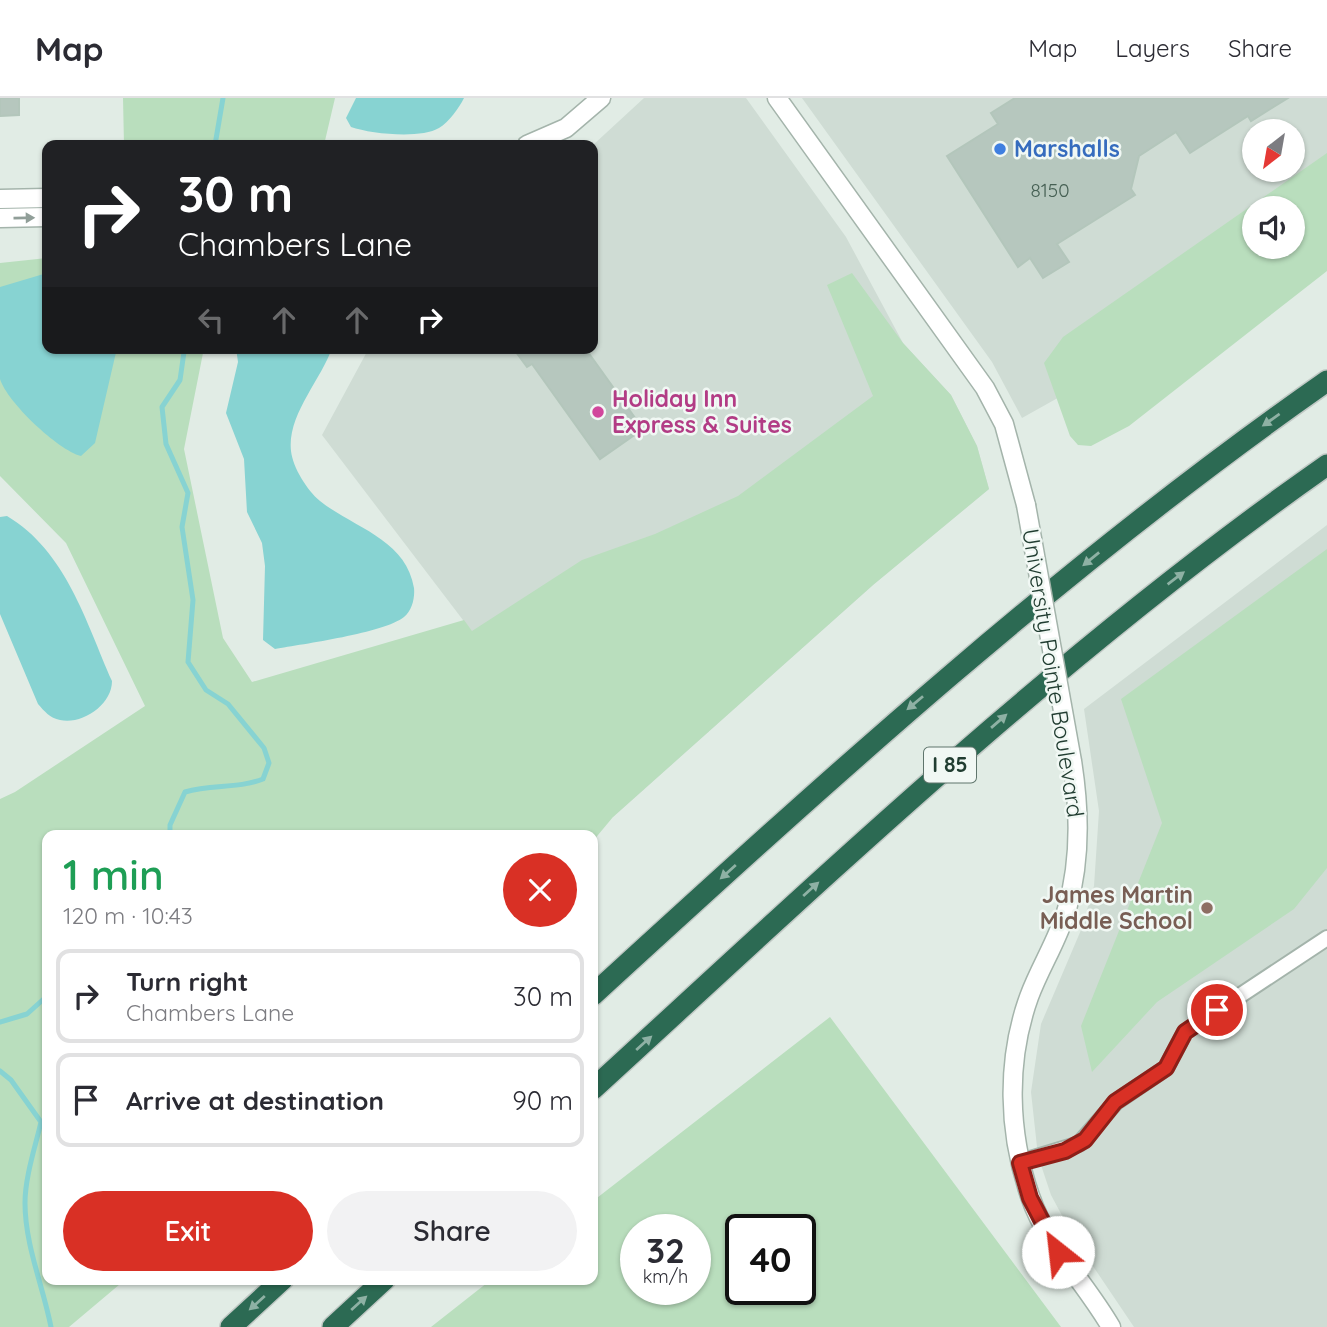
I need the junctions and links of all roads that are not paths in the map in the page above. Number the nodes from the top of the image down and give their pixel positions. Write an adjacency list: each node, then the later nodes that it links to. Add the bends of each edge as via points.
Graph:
1 (601, 98): 3 (street)
2 (777, 98): 15 (street, University Pointe Boulevard, bridge, via 985,388 1004,424 1026,505 1072,761 1078,827 1074,878 1061,927 1029,996 1014,1058 1013,1109)
3 (566, 128): 4 (street); 5 (street)
4 (538, 140)
5 (561, 140)
6 (42, 198): 7 (street)
7 (0, 199)
8 (42, 217): 9 (street, one-way to 8)
9 (0, 218)
10 (1327, 381): 13 (highway, one-way to 13, via 1243,439 986,643)
11 (1327, 465): 14 (highway, I 85, one-way to 11, via 1058,671)
12 (1327, 938): 15 (street, via 1185,1032 1166,1068 1115,1102 1079,1144)
13 (598, 990)
14 (598, 1084)
15 (1020, 1163): 20 (street, University Pointe Boulevard, via 1049,1238)
16 (276, 1285): 18 (highway, one-way to 18)
17 (378, 1285): 19 (highway, one-way to 17)
18 (231, 1327)
19 (333, 1327)
20 (1111, 1327)

